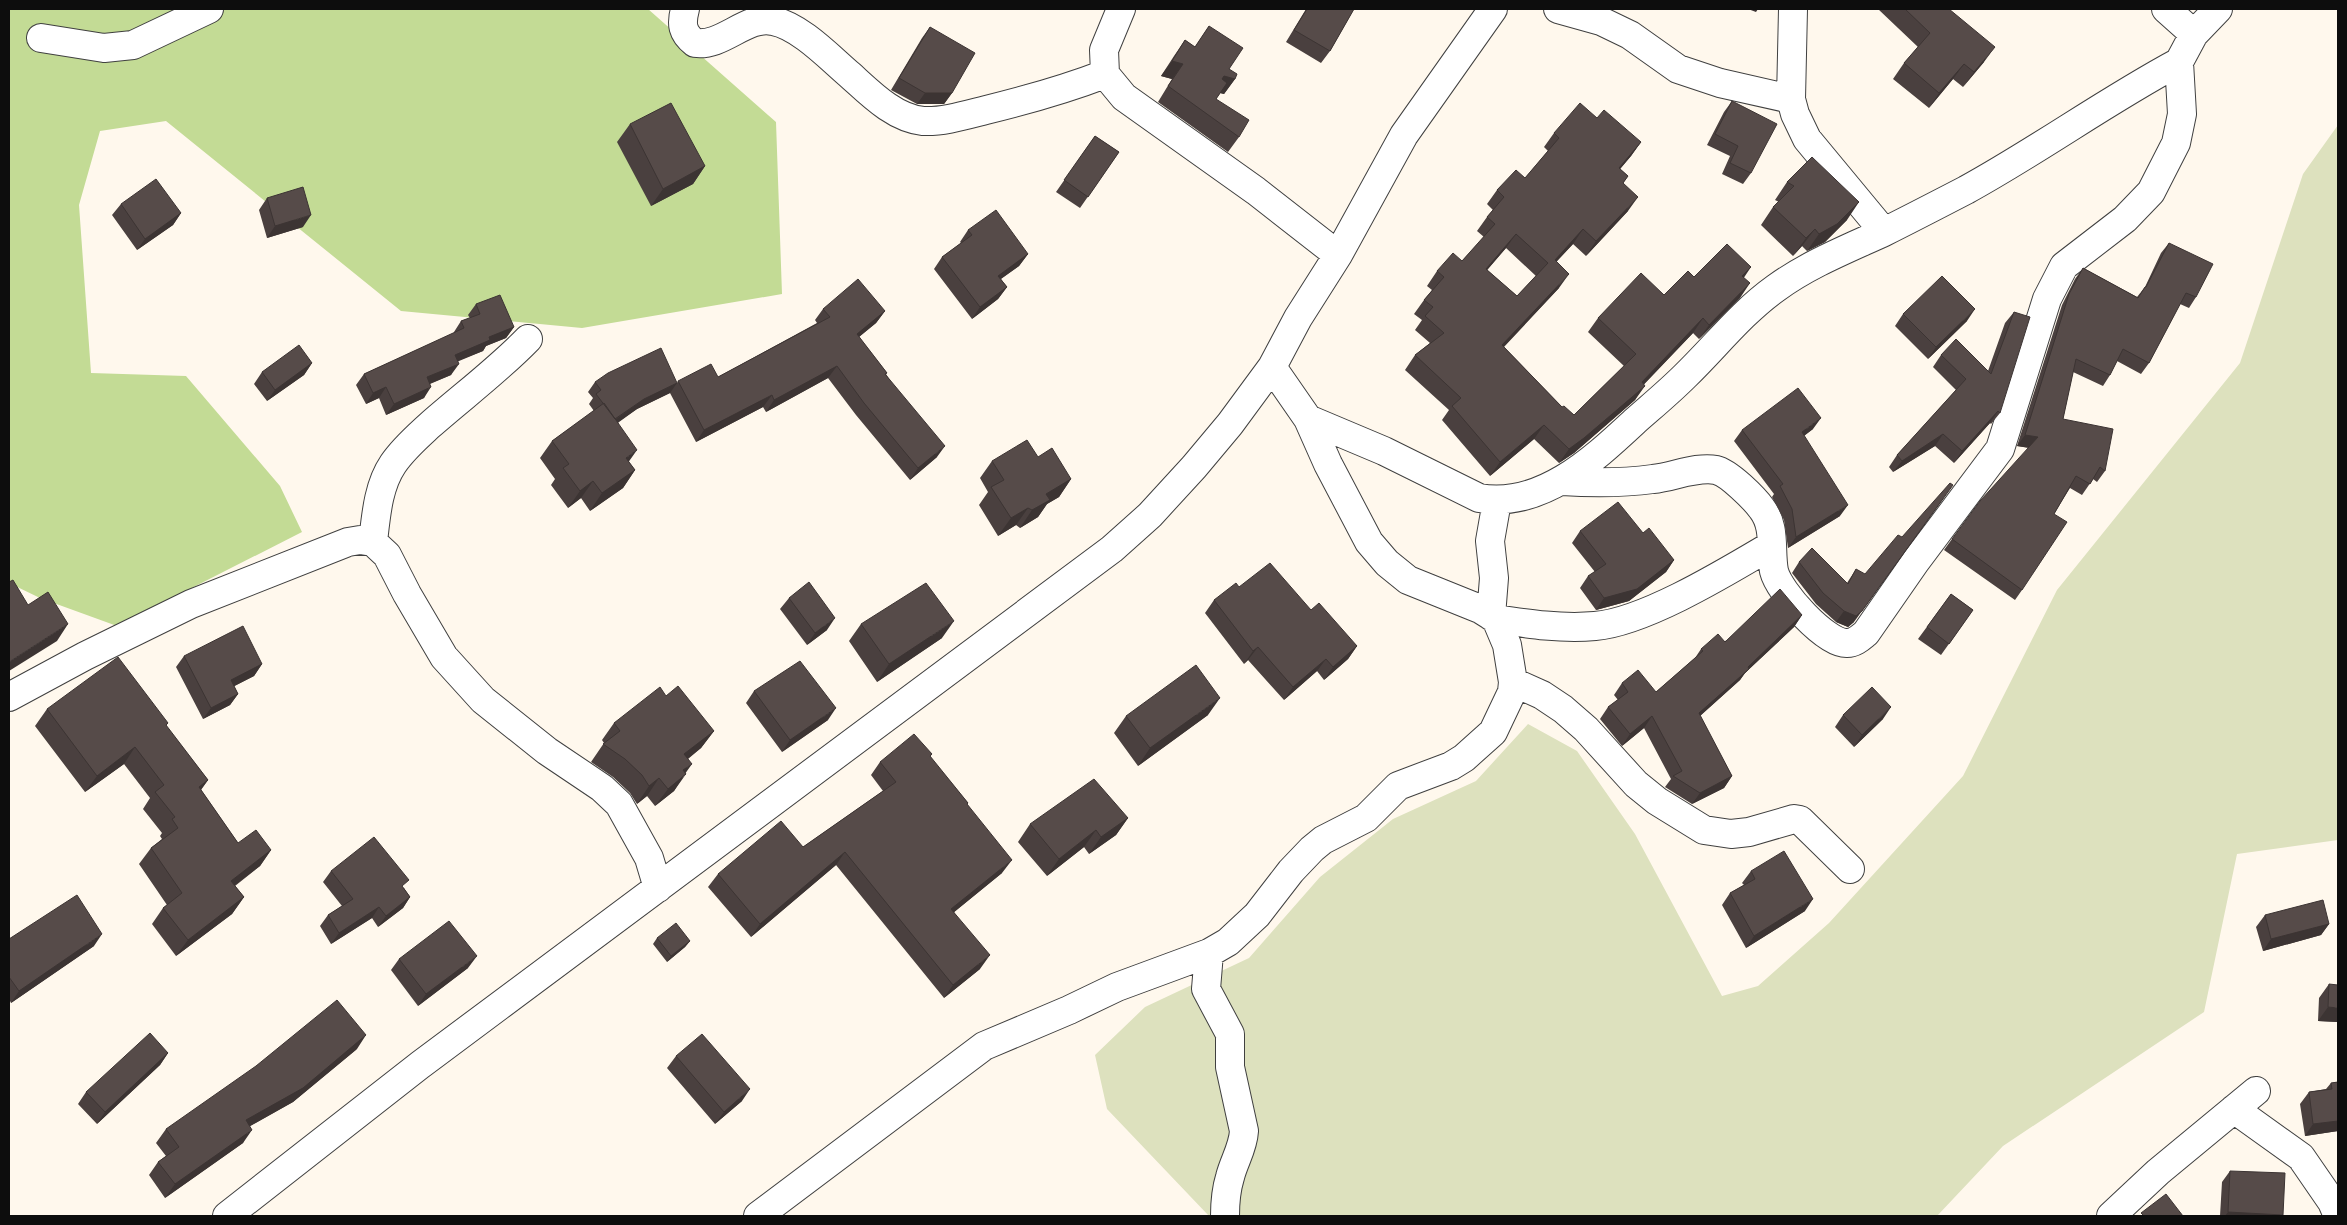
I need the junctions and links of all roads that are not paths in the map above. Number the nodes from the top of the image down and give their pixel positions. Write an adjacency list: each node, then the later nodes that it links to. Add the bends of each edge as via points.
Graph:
1 (209, 9): 10 (street, via 133,45 104,48)
2 (686, 9): 12 (street, via 682,23 684,31 695,44 706,45 749,26 772,20 817,46 872,95 898,113 922,121 961,117 1027,100)
3 (1120, 9): 12 (street, via 1104,50)
4 (1493, 9): 15 (street, via 1404,135)
5 (1558, 9): 13 (street, via 1602,22 1630,36 1678,69 1720,83)
6 (1793, 9): 13 (street)
7 (2166, 9): 9 (street)
8 (2218, 9): 9 (street)
9 (2194, 34): 11 (street)
10 (41, 38)
11 (2179, 62): 14 (street, via 2098,108 1979,183); 22 (street, via 2182,114 2176,142 2151,192 2125,219 2064,266 2047,299 2000,450 1921,553 1866,633 1848,644 1839,642 1791,603 1774,571)
12 (1105, 74): 15 (street, via 1124,97 1256,191)
13 (1792, 99): 14 (street, via 1807,139)
14 (1884, 232): 19 (street, via 1819,261 1776,288 1738,320 1686,376 1612,442)
15 (1338, 255): 17 (street)
16 (528, 339): 21 (street, via 414,440 392,464 378,505)
17 (1272, 367): 18 (street); 27 (street, via 1194,467 1150,516 1112,550)
18 (1308, 419): 20 (street, via 1384,451 1479,498); 23 (street, via 1369,542 1387,563 1408,580)
19 (1562, 481): 20 (street, via 1525,496); 22 (street, via 1588,483 1653,479 1706,469 1718,470 1763,509 1771,527)
20 (1497, 501): 23 (street, via 1490,541)
21 (373, 542): 25 (street, via 348,542 192,604); 27 (street, via 387,555 444,657 483,700 619,804 649,858)
22 (1772, 545): 23 (street, via 1640,615 1589,626 1556,627)
23 (1494, 617): 24 (street, via 1507,645)
24 (1513, 682): 26 (street, via 1563,709 1586,729 1636,784 1704,830 1731,834 1800,820); 28 (street, via 1512,692 1493,732 1481,745 1451,766 1398,786 1366,818 1322,840 1291,871 1257,915 1228,942)
25 (9, 697)
26 (1850, 869)
27 (658, 888): 31 (street, via 420,1065)
28 (1209, 953): 32 (street, via 1117,987 984,1046); 33 (street, via 1206,989 1230,1034 1232,1081 1244,1131 1230,1176)
29 (2256, 1092): 30 (street)
30 (2234, 1109): 34 (street); 35 (street, via 2301,1157)
31 (227, 1216)
32 (758, 1216)
33 (1224, 1216)
34 (2111, 1216)
35 (2338, 1216)

